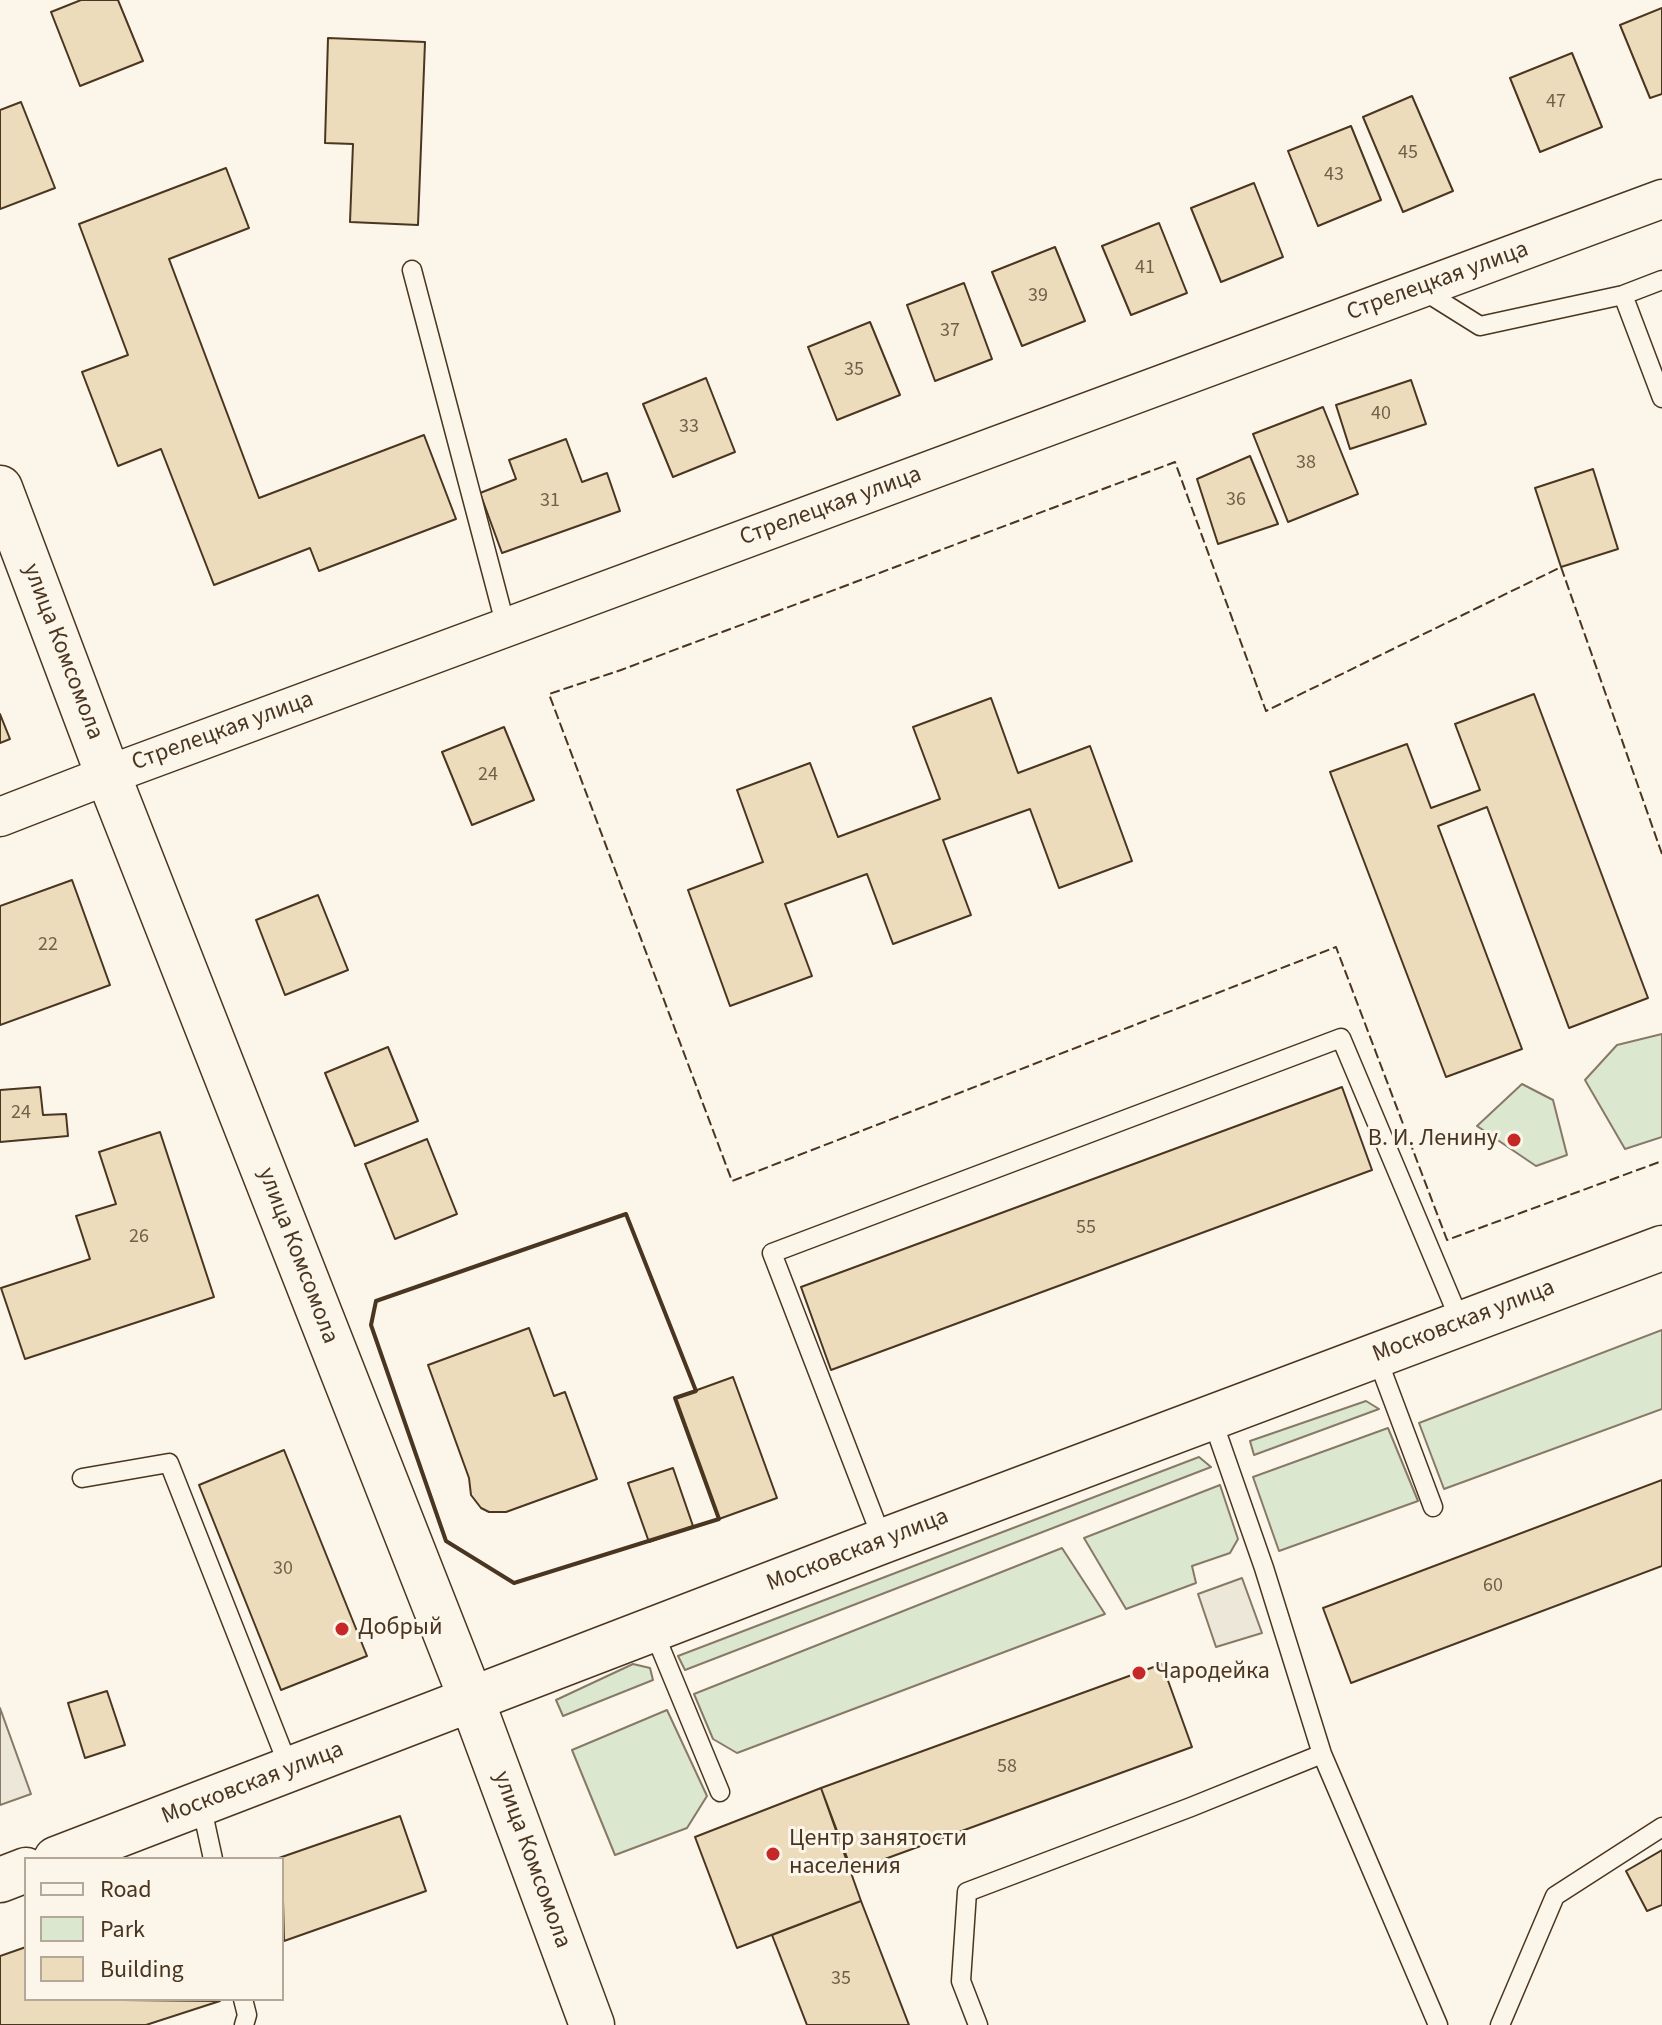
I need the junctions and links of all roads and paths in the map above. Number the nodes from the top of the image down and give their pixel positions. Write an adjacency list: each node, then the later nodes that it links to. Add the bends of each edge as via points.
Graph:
1 (1662, 199): 4 (street, Стрелецкая улица)
2 (412, 270): 8 (lane)
3 (1662, 280): 5 (lane)
4 (1420, 289): 5 (lane, via 1480,326); 8 (street, Стрелецкая улица)
5 (1623, 295): 6 (lane)
6 (1662, 398)
7 (0, 488): 9 (street, улица Комсомола)
8 (506, 627): 9 (street, Стрелецкая улица)
9 (108, 775): 10 (street, Стрелецкая улица); 19 (street, улица Комсомола)
10 (0, 817)
11 (1662, 1248): 12 (street, Московская улица)
12 (1461, 1323): 13 (street, Московская улица); 17 (lane, via 1341,1038 772,1253)
13 (1376, 1355): 14 (street, Московская улица); 16 (lane)
14 (1211, 1416): 17 (street, Московская улица); 20 (lane)
15 (82, 1478): 21 (lane, via 169,1463)
16 (1433, 1507)
17 (883, 1541): 18 (street, Московская улица)
18 (653, 1630): 19 (street, Московская улица); 22 (lane)
19 (472, 1701): 21 (street, Московская улица); 31 (street, улица Комсомола)
20 (1322, 1754): 32 (lane, via 967,1892 961,1981); 33 (lane)
21 (290, 1770): 23 (street, Московская улица)
22 (720, 1792)
23 (201, 1804): 25 (street, Московская улица); 26 (lane)
24 (1662, 1827): 34 (lane, via 1555,1896)
25 (61, 1857)
26 (213, 1857)
27 (24, 1871): 28 (street)
28 (0, 1880)
29 (244, 2001): 30 (lane)
30 (244, 2025)
31 (592, 2025)
32 (978, 2025)
33 (1438, 2025)
34 (1500, 2025)

